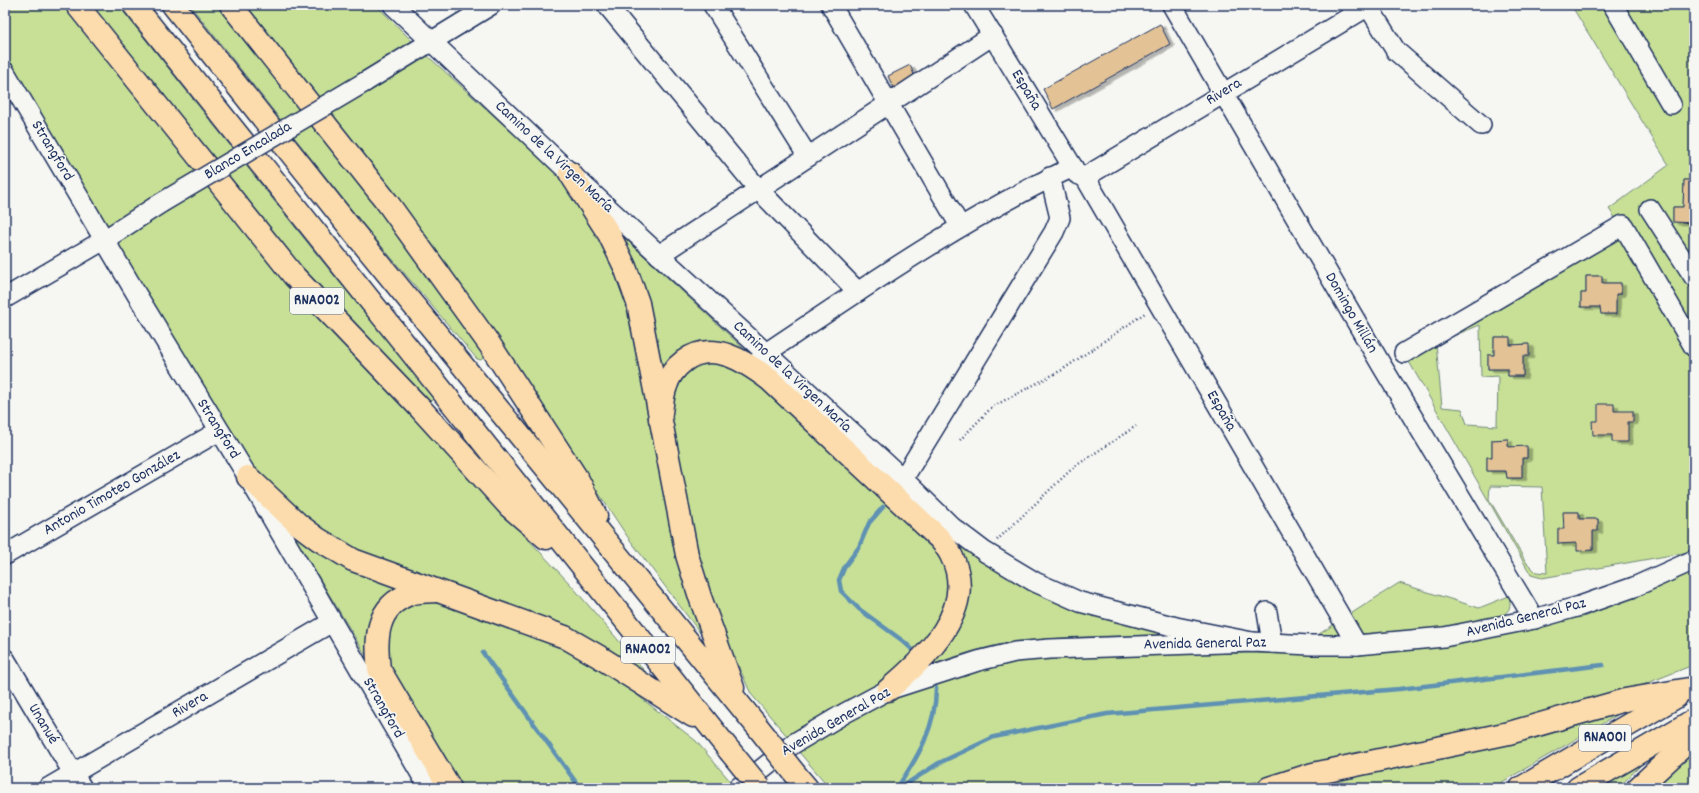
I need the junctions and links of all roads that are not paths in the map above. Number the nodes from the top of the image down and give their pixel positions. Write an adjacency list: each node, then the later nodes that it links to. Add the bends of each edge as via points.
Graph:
1 (77, 5): 45 (highway, RNA002, via 294,276 510,507)
2 (134, 5): 45 (highway, RNA002)
3 (173, 5): 41 (highway, RNA002, via 352,230)
4 (230, 5): 41 (highway, RNA002, via 386,202 490,345 578,480)
5 (393, 5): 15 (street, Camino de la Virgen María)
6 (491, 5): 15 (street, Blanco Encalada)
7 (607, 5): 25 (street)
8 (713, 5): 21 (street)
9 (831, 5): 18 (street)
10 (974, 5): 14 (street, España)
11 (1172, 5): 17 (street, Domingo Millán)
12 (1613, 5): 19 (street)
13 (1369, 6): 17 (street, Rivera); 20 (street, via 1396,51)
14 (993, 35): 18 (street); 23 (street, España)
15 (431, 43): 22 (street, Camino de la Virgen María); 28 (street, Blanco Encalada, bridge, via 161,203)
16 (5, 72): 28 (street, Strangford)
17 (1223, 93): 23 (street, Rivera); 48 (street, Domingo Millán, via 1382,366)
18 (889, 103): 21 (street); 27 (street)
19 (1671, 104)
20 (1481, 125)
21 (808, 157): 25 (street)
22 (570, 172): 29 (street, Camino de la Virgen María); 36 (highway, via 609,234 638,303)
23 (1078, 173): 24 (street, Rivera); 52 (street, España, via 1159,304)
24 (1050, 177): 27 (street, Rivera); 39 (street, via 1060,218 1054,232)
25 (758, 189): 29 (street); 31 (street)
26 (1650, 209): 30 (street)
27 (960, 226): 31 (street, Rivera)
28 (104, 240): 32 (street, Blanco Encalada); 37 (street, Strangford)
29 (659, 255): 35 (street, Camino de la Virgen María)
30 (1694, 277)
31 (858, 292): 35 (street, Rivera)
32 (5, 298)
33 (1694, 347): 34 (street, via 1623,225)
34 (1404, 353)
35 (760, 360): 36 (highway, via 706,352 691,356 676,368 666,386); 39 (street, Camino de la Virgen María); 42 (highway, via 770,380 940,539)
36 (660, 419): 57 (highway, via 687,555)
37 (219, 431): 38 (street, Strangford); 43 (street, Antonio Timoteo González)
38 (248, 477): 46 (highway, via 285,514 335,550 370,567); 49 (street, Strangford)
39 (903, 479): 40 (street, Camino de la Virgen María, via 952,527)
40 (965, 536): 42 (street); 50 (street, Camino de la Virgen María, via 985,552 1034,582 1080,602 1176,627)
41 (612, 549): 57 (highway, RNA002)
42 (948, 551): 56 (highway, via 956,570 958,590 955,608 934,645 918,664)
43 (5, 555)
44 (1694, 560): 48 (street, Avenida General Paz, via 1627,589)
45 (585, 571): 59 (highway, RNA002)
46 (436, 591): 54 (highway, via 412,594 397,600 386,610 379,627); 59 (highway, via 565,637)
47 (1267, 612): 51 (street)
48 (1534, 619): 52 (street, Avenida General Paz, via 1444,637)
49 (332, 622): 54 (street, Strangford); 61 (street, Rivera)
50 (1252, 642): 51 (street, Avenida General Paz); 56 (street, Avenida General Paz, via 1015,652)
51 (1272, 643): 52 (street, Avenida General Paz)
52 (1357, 644)
53 (5, 659): 61 (street, Unanué)
54 (371, 670): 64 (street, Strangford); 65 (highway)
55 (1691, 687): 68 (highway, via 1625,700 1509,733 1314,774); 70 (highway, RNA001)
56 (888, 690): 66 (street, Avenida General Paz, via 793,744)
57 (739, 704): 62 (highway, RNA002, bridge)
58 (1694, 720): 71 (highway, RNA001)
59 (711, 728): 67 (highway, RNA002, bridge)
60 (1694, 736): 72 (highway)
61 (77, 781): 63 (street, Rivera)
62 (801, 782)
63 (48, 788)
64 (430, 788)
65 (450, 788)
66 (738, 788)
67 (760, 788)
68 (1270, 788): 69 (highway)
69 (1276, 788)
70 (1521, 788)
71 (1578, 788)
72 (1638, 788)

